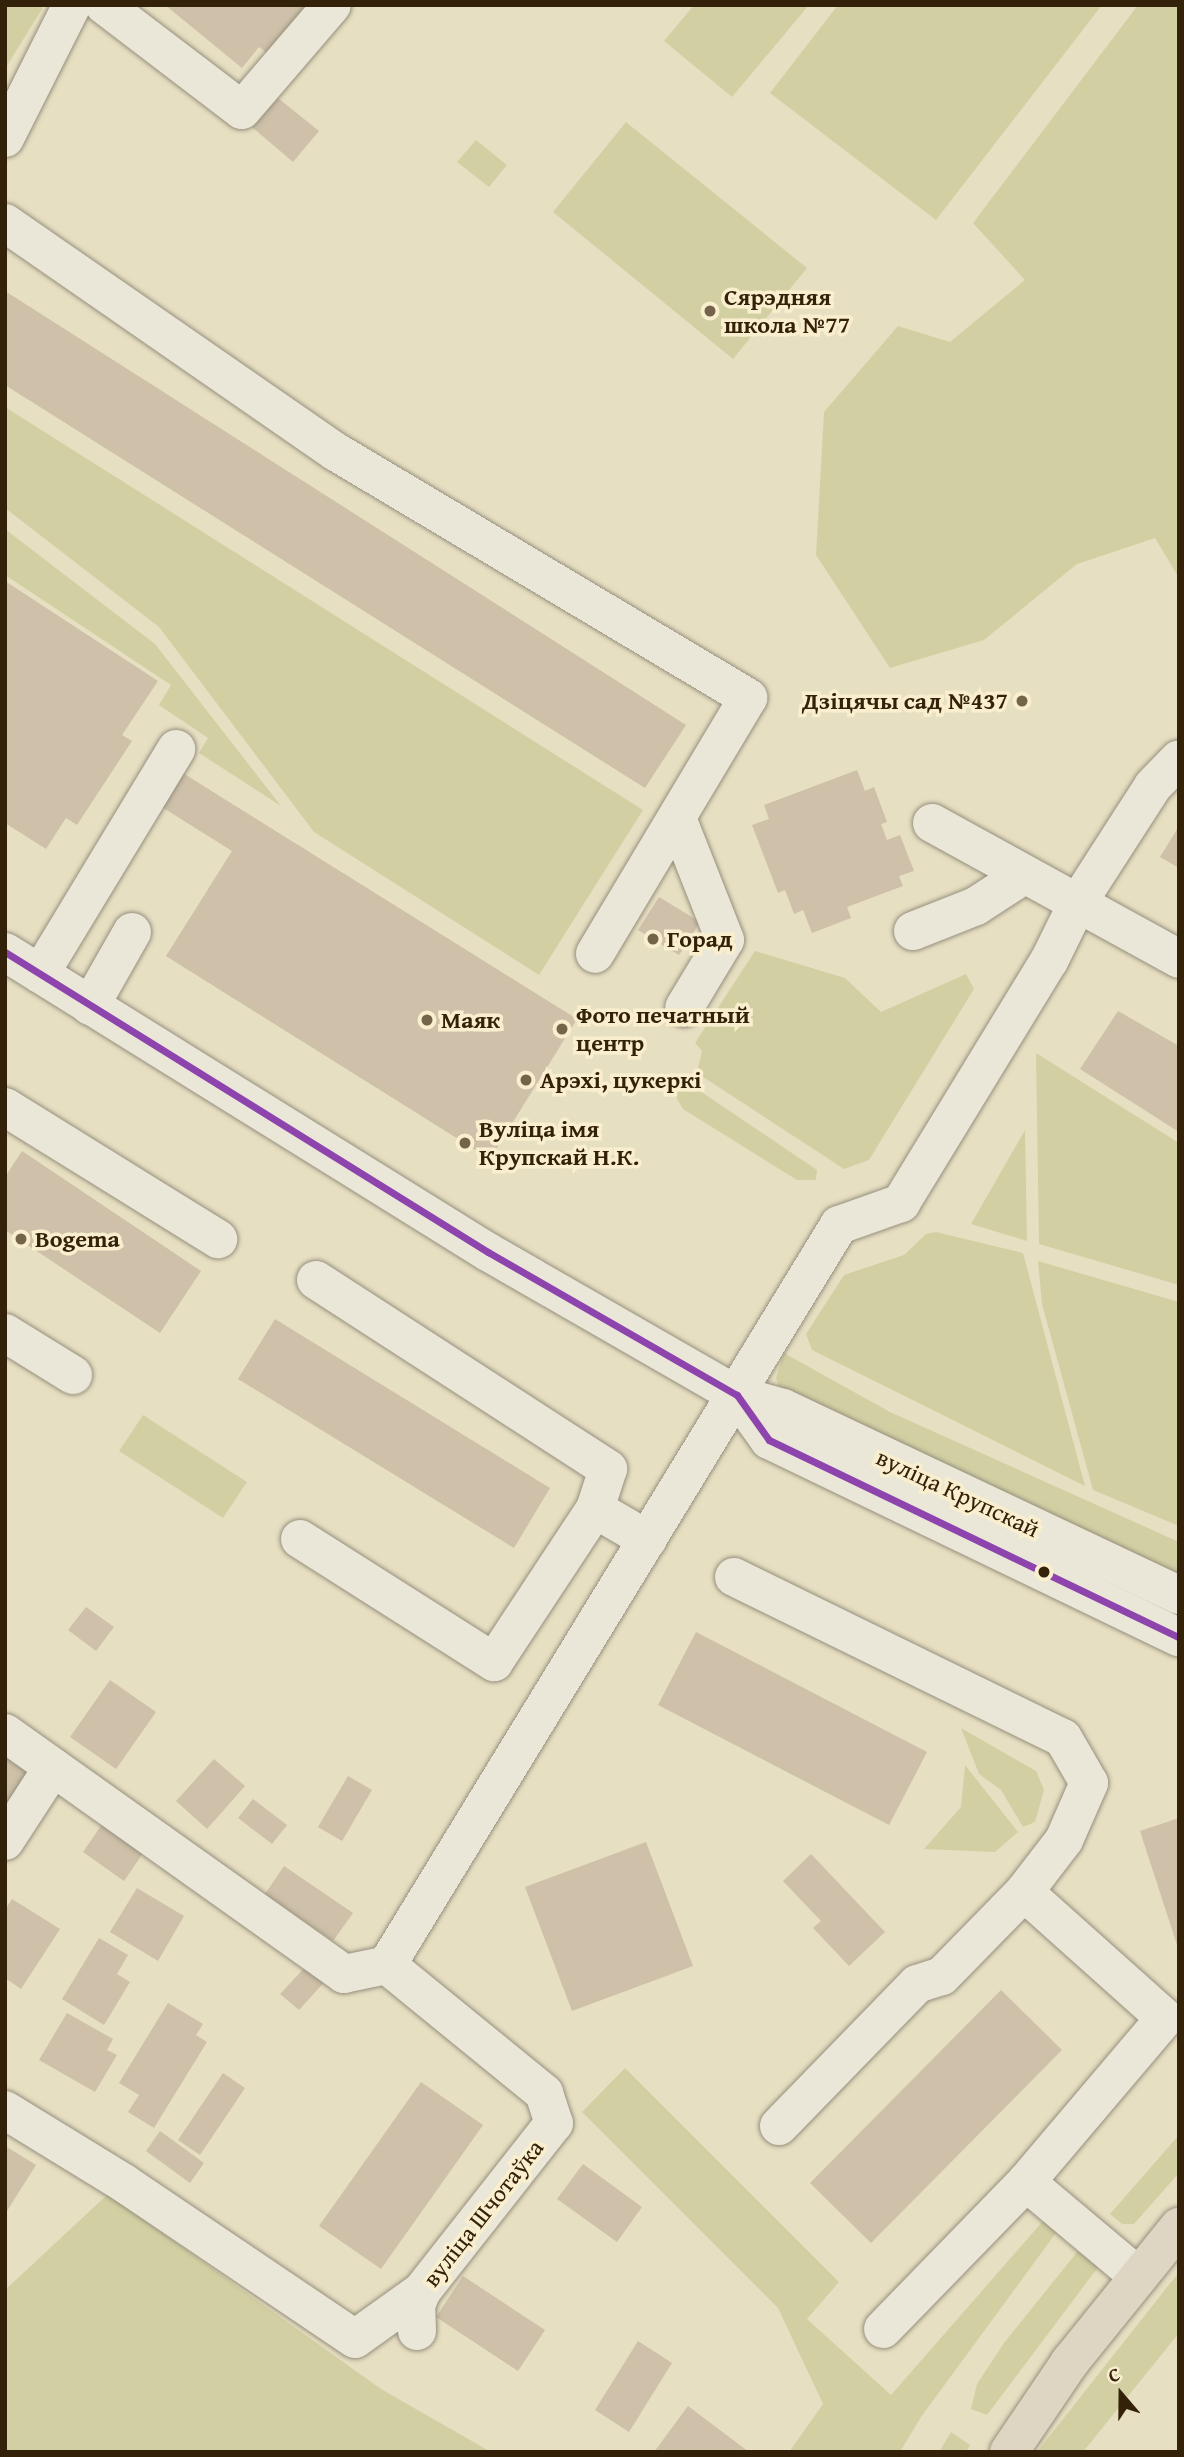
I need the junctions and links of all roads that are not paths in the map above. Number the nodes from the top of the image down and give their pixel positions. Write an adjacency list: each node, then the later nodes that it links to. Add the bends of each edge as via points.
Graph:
1 (72, 5): 4 (street)
2 (104, 5): 3 (street, via 242,110)
3 (332, 5)
4 (5, 138)
5 (5, 223): 8 (street, via 336,452 748,698)
6 (176, 749): 17 (street)
7 (1179, 759): 11 (street, via 1153,786)
8 (677, 818): 15 (street); 19 (street, via 725,940)
9 (932, 823): 10 (street)
10 (1024, 875): 11 (street); 12 (street, via 976,906)
11 (1077, 904): 16 (street); 25 (street, via 1049,961 901,1203 839,1225)
12 (913, 930)
13 (132, 932): 18 (street)
14 (5, 951): 17 (street, вуліца Крупскай)
15 (595, 954)
16 (1179, 958)
17 (40, 974): 18 (street, вуліца Крупскай)
18 (90, 1006): 25 (street, вуліца Крупскай, via 488,1252)
19 (684, 1007)
20 (5, 1107): 21 (street)
21 (218, 1239)
22 (316, 1280): 26 (street, via 608,1469)
23 (5, 1333): 24 (street)
24 (72, 1375)
25 (737, 1395): 28 (street); 30 (street, вуліца Крупскай, via 783,1408); 31 (street, вуліца Крупскай, via 769,1440)
26 (595, 1509): 27 (street, via 494,1662); 28 (street)
27 (300, 1539)
28 (648, 1540): 36 (street)
29 (734, 1577): 35 (street, via 1063,1738 1089,1783 1064,1840)
30 (1179, 1595)
31 (1179, 1637)
32 (5, 1734): 33 (street)
33 (53, 1768): 34 (street); 36 (street, via 344,1974)
34 (5, 1841)
35 (1024, 1892): 38 (street, via 942,1976 917,1984); 39 (street, via 1165,2018)
36 (387, 1965): 42 (street, вуліца Шчотаўка, via 544,2093 554,2123)
37 (5, 2110): 42 (street, вуліца Шчотаўка, via 355,2339)
38 (779, 2126)
39 (1026, 2182): 41 (street); 43 (street)
40 (1179, 2227): 41 (main road)
41 (1137, 2275): 45 (main road)
42 (422, 2291): 44 (street, via 416,2305)
43 (883, 2329)
44 (417, 2331)
45 (1009, 2452)

